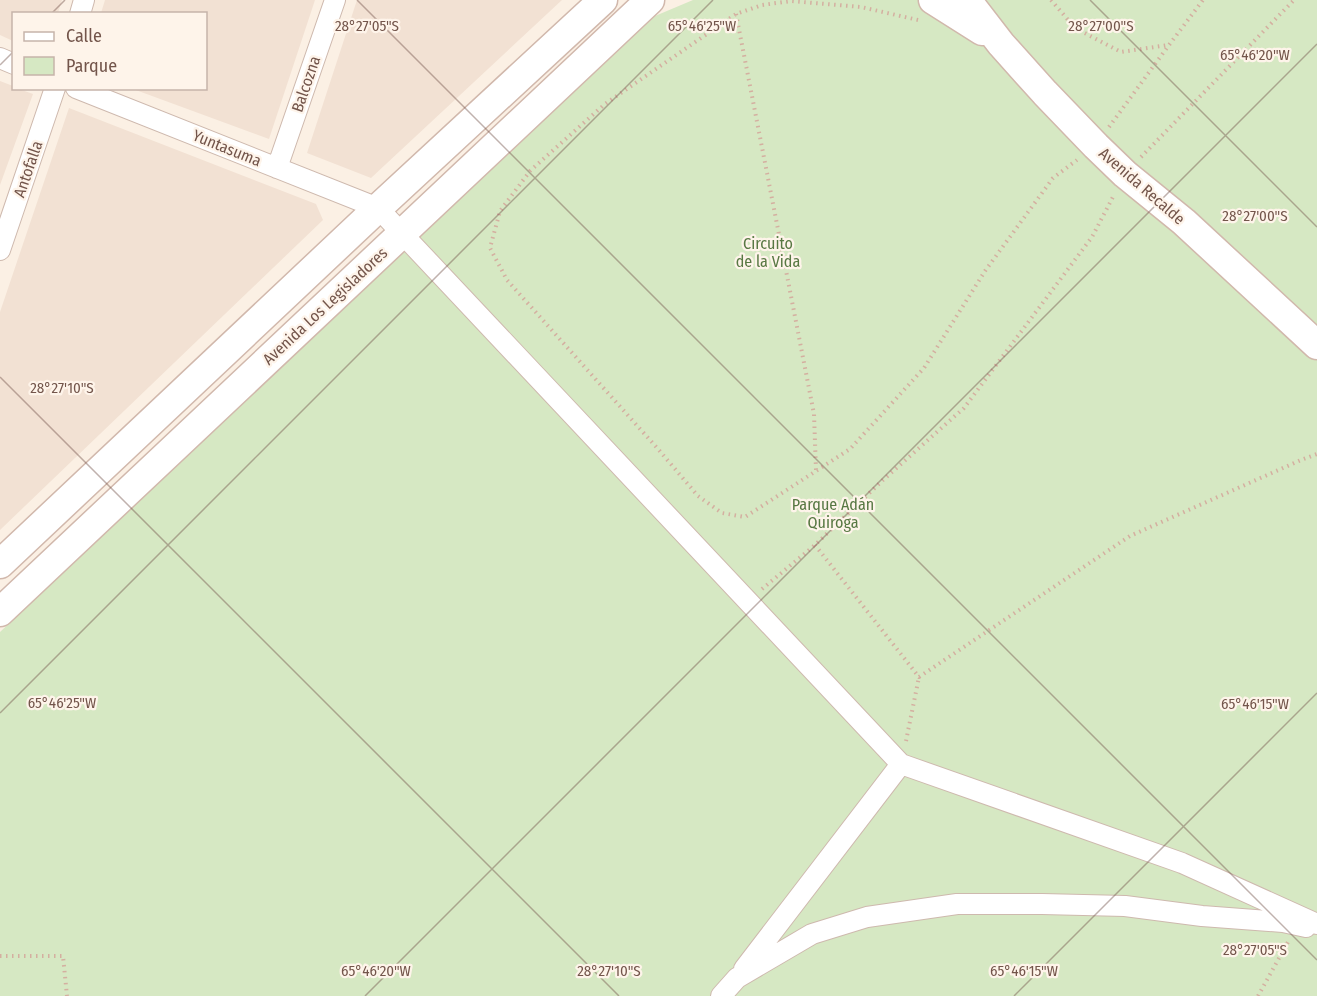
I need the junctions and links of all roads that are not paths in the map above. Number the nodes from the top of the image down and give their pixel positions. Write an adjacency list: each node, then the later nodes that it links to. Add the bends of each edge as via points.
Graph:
1 (335, 0): 7 (street, Balcozna)
2 (603, 0): 8 (main road, Avenida Los Legisladores)
3 (650, 0): 9 (main road, Avenida Los Legisladores)
4 (947, 2): 11 (main road, Avenida Recalde, via 1001,44 1125,174 1184,222)
5 (54, 90): 10 (street, Antofalla)
6 (81, 90): 7 (street, Yuntasuma)
7 (277, 168): 8 (street, Yuntasuma)
8 (378, 208): 9 (street); 12 (main road, Avenida Los Legisladores)
9 (402, 233): 13 (main road, Avenida Los Legisladores); 14 (street)
10 (0, 250)
11 (1317, 345)
12 (0, 564)
13 (0, 612)
14 (901, 764): 15 (street, via 1182,864); 17 (street)
15 (1307, 925): 16 (street); 17 (street, via 1125,906 957,904 867,917 812,934)
16 (1317, 930)
17 (737, 978): 18 (street)
18 (721, 996)

